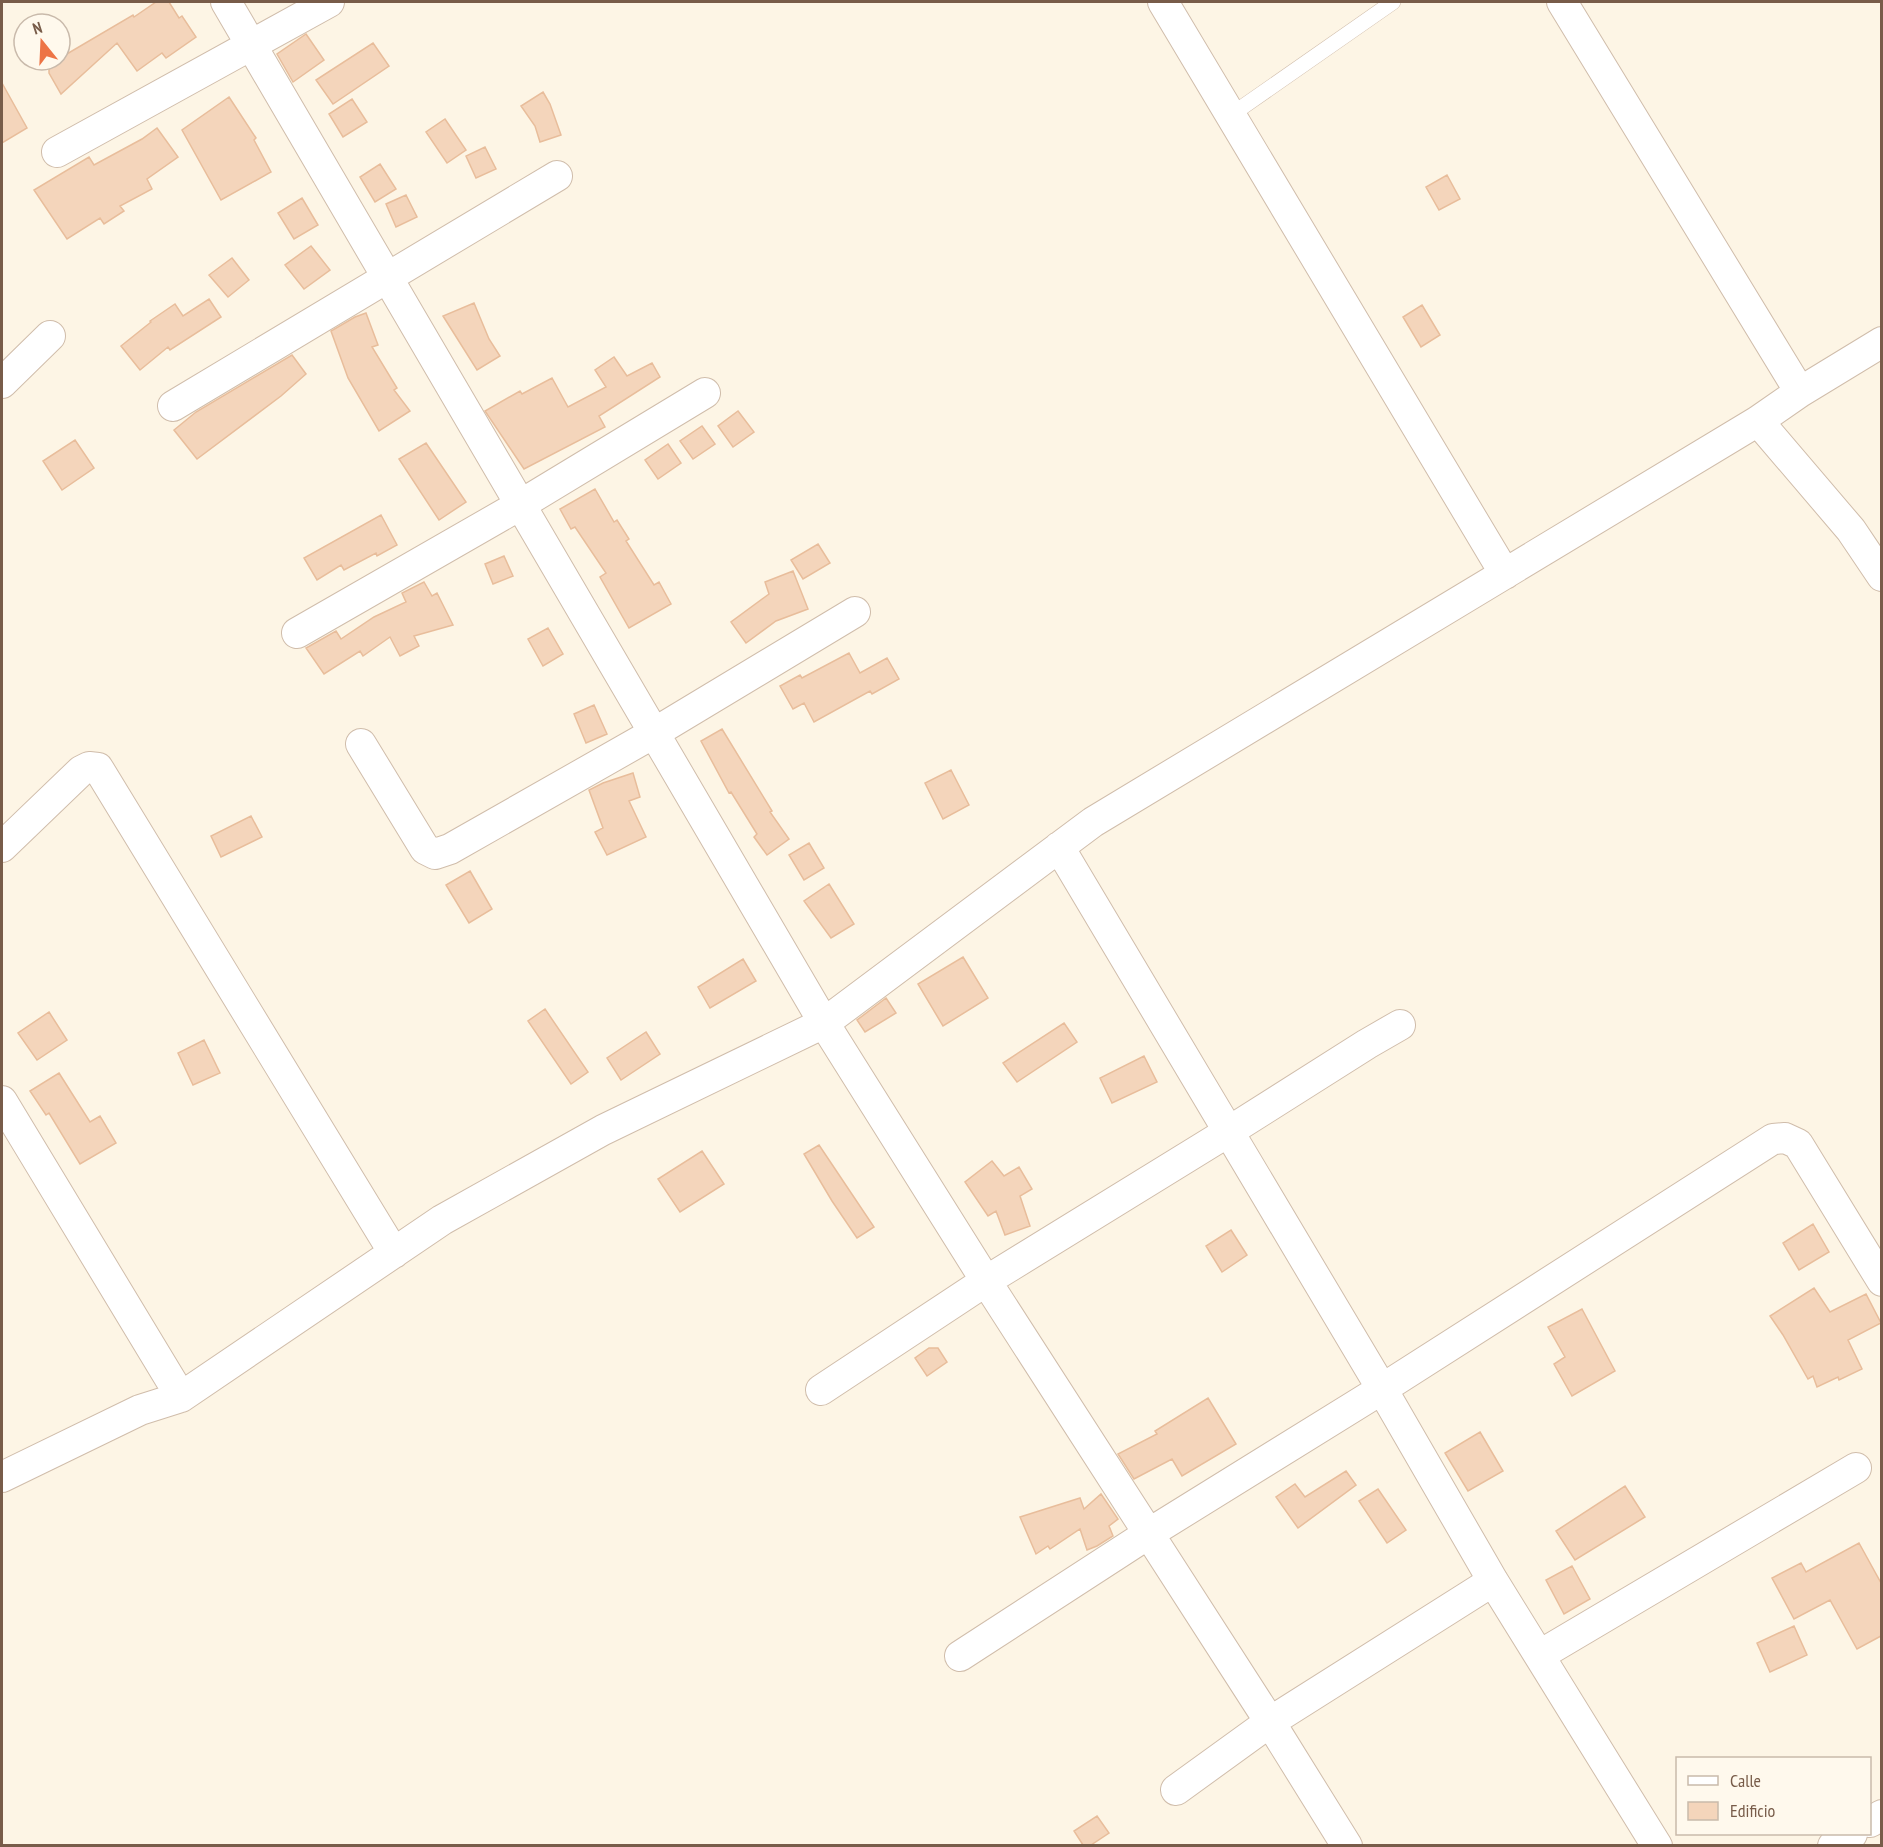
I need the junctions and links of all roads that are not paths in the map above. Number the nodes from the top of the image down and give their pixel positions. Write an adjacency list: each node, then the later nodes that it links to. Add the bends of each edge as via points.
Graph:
1 (226, 2): 6 (street)
2 (329, 2): 6 (street)
3 (1163, 2): 7 (street)
4 (1393, 2): 7 (lane)
5 (1562, 2): 14 (street)
6 (251, 45): 8 (street); 10 (street)
7 (1231, 115): 19 (street)
8 (57, 152)
9 (556, 176): 10 (street)
10 (387, 277): 16 (street); 18 (street)
11 (51, 336): 13 (street)
12 (1881, 342): 14 (street)
13 (2, 383)
14 (1800, 392): 17 (street)
15 (705, 393): 18 (street)
16 (173, 406)
17 (1758, 421): 19 (street); 20 (street, via 1851,530)
18 (520, 505): 22 (street); 23 (street)
19 (1505, 574): 26 (street, via 1093,822)
20 (1881, 576)
21 (855, 612): 23 (street)
22 (297, 633)
23 (654, 733): 24 (street, via 435,854 425,849); 27 (street)
24 (361, 744)
25 (2, 847): 31 (street, via 81,771 98,768)
26 (1059, 848): 27 (street); 30 (street)
27 (824, 1023): 31 (street, via 603,1130 442,1220); 32 (street)
28 (1400, 1025): 30 (street)
29 (2, 1101): 36 (street)
30 (1228, 1132): 32 (street); 34 (street)
31 (394, 1253): 36 (street)
32 (986, 1281): 35 (street); 39 (street)
33 (1881, 1281): 34 (street, via 1798,1144 1785,1138 1773,1139)
34 (1382, 1389): 39 (street); 40 (street)
35 (821, 1390)
36 (181, 1397): 38 (street, via 140,1410)
37 (1856, 1468): 41 (street)
38 (2, 1477)
39 (1148, 1534): 42 (street); 43 (street)
40 (1493, 1581): 41 (street); 43 (street)
41 (1540, 1654): 47 (street)
42 (960, 1656)
43 (1270, 1722): 44 (street); 46 (street)
44 (1176, 1790)
45 (1849, 1835): 48 (street)
46 (1347, 1845)
47 (1657, 1845)
48 (1833, 1845)

